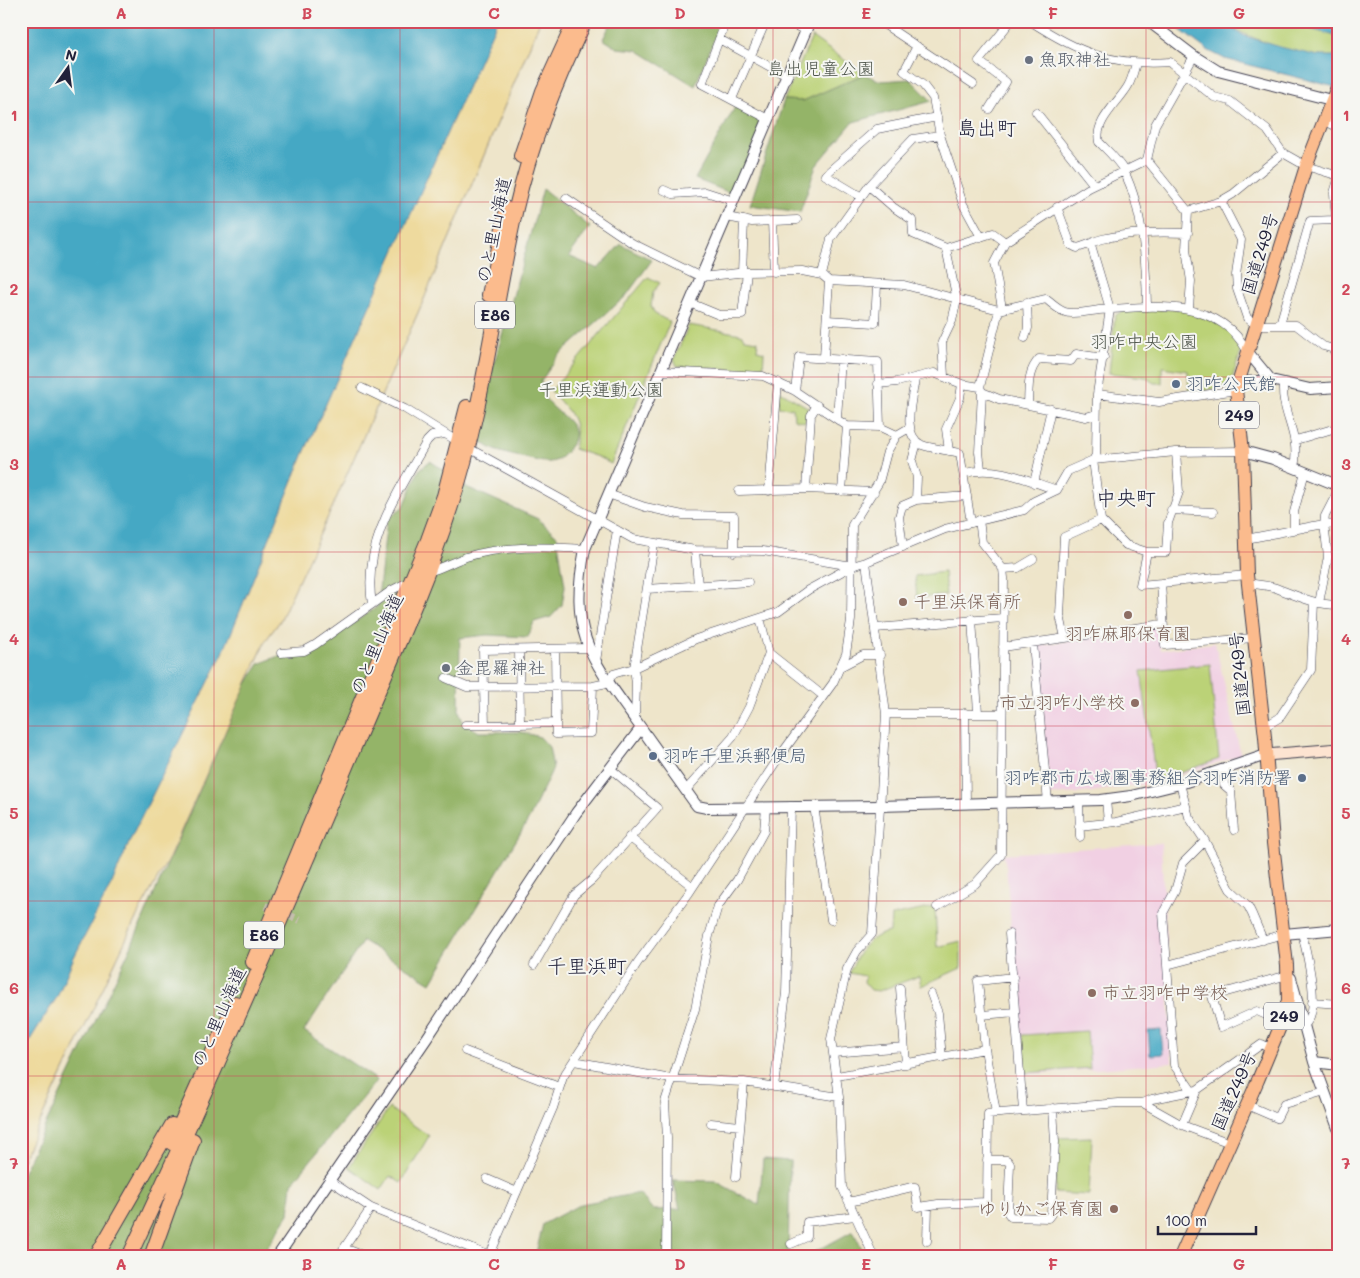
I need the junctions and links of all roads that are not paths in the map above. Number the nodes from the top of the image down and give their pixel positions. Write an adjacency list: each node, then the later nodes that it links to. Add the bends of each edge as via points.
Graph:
1 (574, 21): 229 (highway, のと里山海道 / E86, via 530,125 512,185 476,371 444,496 372,678)
2 (585, 21): 29 (highway, のと里山海道 / E86)
3 (595, 21): 29 (highway)
4 (726, 21): 13 (street)
5 (766, 21): 15 (street)
6 (786, 21): 12 (street)
7 (810, 21): 12 (street)
8 (879, 21): 14 (street)
9 (1011, 21): 23 (street, via 979,61 1006,82)
10 (1030, 21): 17 (street, via 1058,40 1094,56)
11 (1148, 21): 16 (street)
12 (806, 31): 19 (street)
13 (719, 39): 15 (street); 22 (street, via 702,84)
14 (917, 46): 20 (street); 25 (street, via 904,70 933,98)
15 (751, 56): 19 (street); 22 (street)
16 (1194, 56): 18 (street); 21 (street, via 1218,70)
17 (1136, 62): 18 (street, via 1170,62); 34 (street, via 1130,83 1105,118 1098,137)
18 (1185, 73): 31 (street, via 1214,97 1230,101 1267,130); 32 (street, via 1155,125)
19 (787, 76): 26 (street)
20 (973, 84)
21 (1336, 94): 27 (highway, 国道249号 / 249)
22 (732, 99): 26 (street)
23 (990, 109)
24 (1036, 112): 37 (street)
25 (937, 117): 30 (street); 39 (street, via 877,129 825,175)
26 (768, 119): 41 (street)
27 (1323, 120): 28 (street); 33 (highway, 国道249号 / 249)
28 (1339, 128)
29 (540, 130): 237 (highway, のと里山海道 / E86, via 517,205 466,455 440,541)
30 (940, 135): 36 (street, via 913,139); 53 (street, via 963,204)
31 (1283, 153): 33 (street); 42 (street)
32 (1147, 160): 34 (street); 45 (street)
33 (1306, 166): 35 (street); 72 (highway, 国道249号 / 249)
34 (1124, 171): 37 (street); 51 (street)
35 (1339, 177): 44 (street, via 1334,193)
36 (869, 186): 39 (street); 56 (street, via 912,220 912,234)
37 (1094, 186): 43 (street)
38 (664, 190): 41 (street, via 673,194 706,192)
39 (860, 196): 60 (street, via 831,239)
40 (566, 198): 61 (street, via 632,243)
41 (734, 201): 46 (street)
42 (1221, 201): 45 (street); 72 (street, via 1241,240 1236,271 1237,290 1247,318)
43 (1057, 207): 54 (street); 55 (street, via 1071,244 1077,248)
44 (1336, 209): 49 (street)
45 (1188, 211): 52 (street)
46 (727, 217): 47 (street); 61 (street)
47 (744, 220): 50 (street); 58 (street)
48 (797, 220): 50 (street)
49 (1334, 220): 57 (street); 73 (street, via 1310,221)
50 (772, 221): 59 (street)
51 (1142, 232): 52 (street); 55 (street, via 1100,240); 67 (street)
52 (1188, 233): 68 (street)
53 (981, 237): 54 (street, via 993,233); 56 (street)
54 (1005, 242): 69 (street, via 994,263)
55 (1091, 245): 70 (street)
56 (946, 248): 64 (street)
57 (1339, 260)
58 (744, 272): 59 (street); 61 (street); 66 (street, via 742,315 719,315)
59 (774, 272): 60 (street, via 802,271)
60 (822, 275): 62 (street)
61 (701, 277): 66 (street)
62 (829, 281): 63 (street); 71 (street)
63 (877, 285): 64 (street, via 904,285); 71 (street, via 875,323)
64 (957, 300): 69 (street); 83 (street, via 942,342)
65 (1027, 302): 69 (street); 70 (street, via 1046,299 1065,313); 75 (street)
66 (690, 303): 82 (street)
67 (1147, 306): 68 (street); 70 (street)
68 (1189, 308): 77 (street, via 1225,324)
69 (1000, 309): 91 (street)
70 (1110, 309): 79 (street)
71 (827, 320): 78 (street)
72 (1256, 324): 73 (street); 77 (highway, 国道249号 / 249)
73 (1280, 324): 76 (street, via 1296,325 1323,346)
74 (1339, 332): 76 (street)
75 (1025, 338)
76 (1334, 349): 81 (street)
77 (1248, 351): 85 (street); 93 (highway, 国道249号 / 249)
78 (824, 357): 80 (street); 92 (street, via 799,357)
79 (1104, 358): 95 (street); 96 (street, via 1076,354 1072,361 1066,362 1039,359 1032,366 1029,378)
80 (841, 359): 88 (street, via 878,362); 100 (street)
81 (1339, 368)
82 (661, 371): 86 (street, via 763,376); 125 (street)
83 (944, 376): 84 (street, via 934,373); 89 (street)
84 (915, 379): 88 (street); 104 (street)
85 (1271, 380): 87 (street); 93 (street, via 1246,382)
86 (778, 382): 92 (street); 122 (street)
87 (1283, 383): 94 (street); 106 (street, via 1282,398)
88 (878, 384): 102 (street)
89 (962, 384): 91 (street); 108 (street, via 960,398 946,428)
90 (362, 388): 156 (street, via 405,409 448,436 432,436 426,441 384,518 373,552)
91 (981, 389): 96 (street, via 999,399); 114 (street)
92 (795, 390): 97 (street)
93 (1236, 390): 95 (street, via 1159,402); 109 (highway, 国道249号 / 249)
94 (1338, 391)
95 (1097, 394): 99 (street)
96 (1028, 404): 98 (street)
97 (817, 405): 100 (street); 119 (street, via 811,415)
98 (1051, 409): 99 (street, via 1086,418); 117 (street)
99 (1096, 414): 112 (street, via 1096,455)
100 (837, 418): 101 (street)
101 (847, 426): 102 (street); 123 (street)
102 (880, 427): 105 (street)
103 (1339, 427): 106 (street)
104 (909, 428): 105 (street); 107 (street)
105 (897, 435): 124 (street, via 887,452)
106 (1296, 440): 113 (street)
107 (918, 442): 108 (street); 127 (street, via 912,461 917,477)
108 (950, 451): 115 (street, via 960,453)
109 (1243, 451): 111 (street); 113 (street); 137 (highway, 国道249号 / 249)
110 (474, 452): 130 (street)
111 (1176, 452): 112 (street); 128 (street, via 1179,492)
112 (1093, 460): 120 (street, via 1068,471); 131 (street)
113 (1294, 468): 116 (street)
114 (981, 469): 115 (street); 117 (street)
115 (964, 472): 126 (street)
116 (1305, 472): 118 (street); 135 (street, via 1294,512)
117 (1034, 483): 120 (street)
118 (1339, 488): 133 (street)
119 (806, 489): 122 (street); 123 (street)
120 (1057, 490): 132 (street, via 1034,501 1024,510)
121 (739, 491): 122 (street)
122 (769, 491)
123 (842, 491): 124 (street)
124 (874, 492): 146 (street, via 852,525)
125 (608, 494): 130 (street); 142 (street, via 644,507 683,515 734,516)
126 (968, 496): 127 (street); 132 (street)
127 (916, 500): 139 (street, via 902,506 899,517)
128 (1171, 510): 129 (street); 143 (street, via 1166,552)
129 (1212, 512)
130 (597, 518): 136 (street); 140 (street)
131 (1101, 520): 143 (street, via 1126,545); 163 (street, via 1064,537 1060,615)
132 (975, 522): 139 (street, via 945,529); 147 (street, via 982,542)
133 (1324, 524): 134 (street); 135 (street); 155 (street, via 1328,557)
134 (1339, 526)
135 (1294, 529): 137 (street)
136 (617, 530): 138 (street); 173 (street)
137 (1246, 539): 149 (highway, 国道249号 / 249)
138 (654, 544): 141 (street); 154 (street)
139 (903, 547): 145 (street)
140 (585, 549): 148 (street, via 491,552); 167 (street, via 579,591 580,616)
141 (695, 550): 142 (street); 153 (street)
142 (734, 552): 146 (street, via 763,551)
143 (1147, 552): 151 (street, via 1140,585)
144 (1033, 559): 147 (street, via 1018,568)
145 (866, 562): 146 (street); 162 (street)
146 (852, 566): 158 (street, via 808,590 778,612); 174 (street, via 852,620 846,654)
147 (1003, 569): 159 (street)
148 (434, 570)
149 (1248, 579): 151 (street); 155 (street); 164 (highway, 国道249号 / 249)
150 (748, 582): 153 (street)
151 (1161, 583): 161 (street)
152 (404, 584): 156 (street)
153 (698, 585): 154 (street)
154 (648, 589): 175 (street)
155 (1317, 602): 157 (street); 192 (street, via 1311,670 1279,718)
156 (372, 604): 170 (street, via 304,651)
157 (1339, 605)
158 (760, 618): 171 (street); 175 (street, via 696,638)
159 (1003, 618): 160 (street); 166 (street)
160 (972, 619): 162 (street); 183 (street)
161 (1163, 624): 163 (street); 164 (street, via 1165,645)
162 (875, 628): 172 (street)
163 (1065, 638): 165 (street)
164 (1253, 638): 192 (highway, 国道249号 / 249)
165 (1033, 644): 166 (street); 202 (street)
166 (1003, 647): 186 (street)
167 (588, 648): 168 (street); 173 (street)
168 (555, 649): 169 (street); 180 (street)
169 (519, 650): 178 (street, via 483,650); 179 (street)
170 (281, 653)
171 (769, 653): 182 (street); 199 (street, via 749,707 733,737)
172 (880, 655): 174 (street, via 863,655); 184 (street)
173 (596, 663): 177 (street)
174 (840, 667): 182 (street)
175 (634, 668): 177 (street, via 613,674); 187 (street)
176 (446, 678): 178 (street, via 464,687)
177 (607, 683): 181 (street); 187 (street)
178 (485, 686): 179 (street); 191 (street)
179 (520, 686): 180 (street); 188 (street)
180 (555, 686): 181 (street); 189 (street)
181 (593, 686): 189 (street, via 591,733 556,734)
182 (822, 694): 209 (street)
183 (978, 713): 185 (street); 186 (street)
184 (886, 714): 185 (street); 207 (street)
185 (965, 714): 204 (street)
186 (1001, 714): 203 (street)
187 (635, 719): 193 (street)
188 (520, 723): 189 (street); 191 (street)
189 (556, 723)
190 (465, 725): 191 (street)
191 (485, 725)
192 (1264, 727): 195 (highway, 国道249号 / 249)
193 (641, 728): 196 (street); 199 (street)
194 (1339, 749): 195 (main road)
195 (1266, 755): 197 (street); 223 (highway, 国道249号 / 249)
196 (611, 768): 214 (street, via 657,808); 270 (street, via 561,834)
197 (1224, 770): 198 (street); 213 (street, via 1224,785 1231,791)
198 (1180, 784): 200 (street); 208 (street)
199 (686, 790): 209 (street, via 701,808)
200 (1106, 799): 201 (street); 211 (street)
201 (1079, 801): 202 (street); 212 (street)
202 (1048, 802): 203 (street)
203 (1000, 803): 204 (street); 218 (street, via 1001,854 975,884)
204 (966, 804): 207 (street)
205 (791, 806): 206 (street); 210 (street); 253 (street, via 786,993)
206 (814, 806): 207 (street); 219 (street)
207 (880, 806): 243 (street, via 872,934 857,951 848,969 831,1039)
208 (1186, 806): 211 (street); 216 (street, via 1189,818)
209 (746, 807): 210 (street); 217 (street)
210 (766, 807): 250 (street, via 764,831 737,880 718,906 695,1009)
211 (1108, 823): 212 (street)
212 (1080, 826): 215 (street)
213 (1234, 830)
214 (629, 837): 217 (street); 225 (street, via 592,880 574,895)
215 (1080, 837)
216 (1206, 841): 224 (street, via 1230,889 1248,906); 226 (street, via 1183,863 1175,891 1163,913)
217 (693, 887): 245 (street, via 638,962)
218 (937, 907)
219 (831, 920)
220 (1339, 929): 221 (street)
221 (1302, 932): 223 (street); 232 (street, via 1311,976)
222 (1009, 934): 228 (street)
223 (1284, 934): 224 (street); 227 (highway, 国道249号 / 249)
224 (1263, 940): 226 (street)
225 (534, 965)
226 (1167, 965): 254 (street, via 1174,1065)
227 (1288, 970): 236 (highway, 国道249号 / 249, via 1289,988); 236 (street, via 1212,996 1221,1027 1257,1011); 238 (street)
228 (1013, 978): 234 (street); 235 (street, via 978,981)
229 (242, 988): 280 (highway, via 221,1020 189,1093); 281 (highway, のと里山海道 / E86)
230 (900, 988): 239 (street)
231 (931, 994): 244 (street, via 938,1013)
232 (1312, 1002): 233 (street); 238 (street, via 1311,1018)
233 (1339, 1004)
234 (1015, 1012): 235 (street); 260 (street)
235 (982, 1015): 240 (street)
236 (1283, 1019): 238 (street, via 1296,1019); 241 (highway, 国道249号 / 249)
237 (237, 1023): 282 (highway, のと里山海道 / E86); 283 (highway)
238 (1304, 1025): 246 (street)
239 (904, 1046): 243 (street); 247 (street)
240 (985, 1049): 244 (street); 261 (street)
241 (1272, 1049): 254 (street, via 1262,1044); 258 (highway, 国道249号 / 249)
242 (465, 1051): 252 (street)
243 (833, 1053): 249 (street)
244 (942, 1058): 247 (street)
245 (574, 1061): 250 (street); 252 (street)
246 (1314, 1062): 248 (street); 255 (street)
247 (906, 1064): 249 (street)
248 (1339, 1065)
249 (837, 1076): 256 (street)
250 (671, 1078): 251 (street); 287 (street, via 665,1102)
251 (744, 1082): 253 (street); 264 (street)
252 (559, 1087): 271 (street)
253 (774, 1087): 256 (street)
254 (1195, 1091): 257 (street); 263 (street)
255 (1325, 1092): 258 (street, via 1284,1104 1277,1118); 265 (street)
256 (839, 1097): 272 (street, via 842,1187)
257 (1143, 1103): 259 (street); 263 (street)
258 (1247, 1105): 266 (highway, 国道249号 / 249)
259 (1053, 1108): 260 (street); 267 (street, via 1051,1214 1048,1218 1011,1217 1008,1213 1010,1164 1007,1160)
260 (1023, 1111): 261 (street)
261 (996, 1113): 267 (street, via 988,1114)
262 (711, 1123): 264 (street)
263 (1182, 1125): 266 (street)
264 (740, 1126): 268 (street)
265 (1339, 1131)
266 (1230, 1143): 289 (highway, 国道249号 / 249)
267 (987, 1160): 273 (street, via 987,1202)
268 (736, 1177)
269 (488, 1179): 271 (street)
270 (329, 1180): 274 (street); 284 (street)
271 (517, 1192): 279 (street)
272 (849, 1202): 273 (street, via 915,1187 918,1207); 275 (street)
273 (928, 1206): 276 (street)
274 (371, 1208): 278 (street); 279 (street)
275 (856, 1216): 277 (street, via 807,1222 807,1237); 288 (street)
276 (927, 1241)
277 (791, 1244)
278 (344, 1248): 285 (street); 286 (street)
279 (489, 1256)
280 (96, 1257)
281 (119, 1257)
282 (130, 1257)
283 (151, 1257)
284 (276, 1257)
285 (338, 1257)
286 (367, 1257)
287 (666, 1257)
288 (874, 1257)
289 (1180, 1257)

